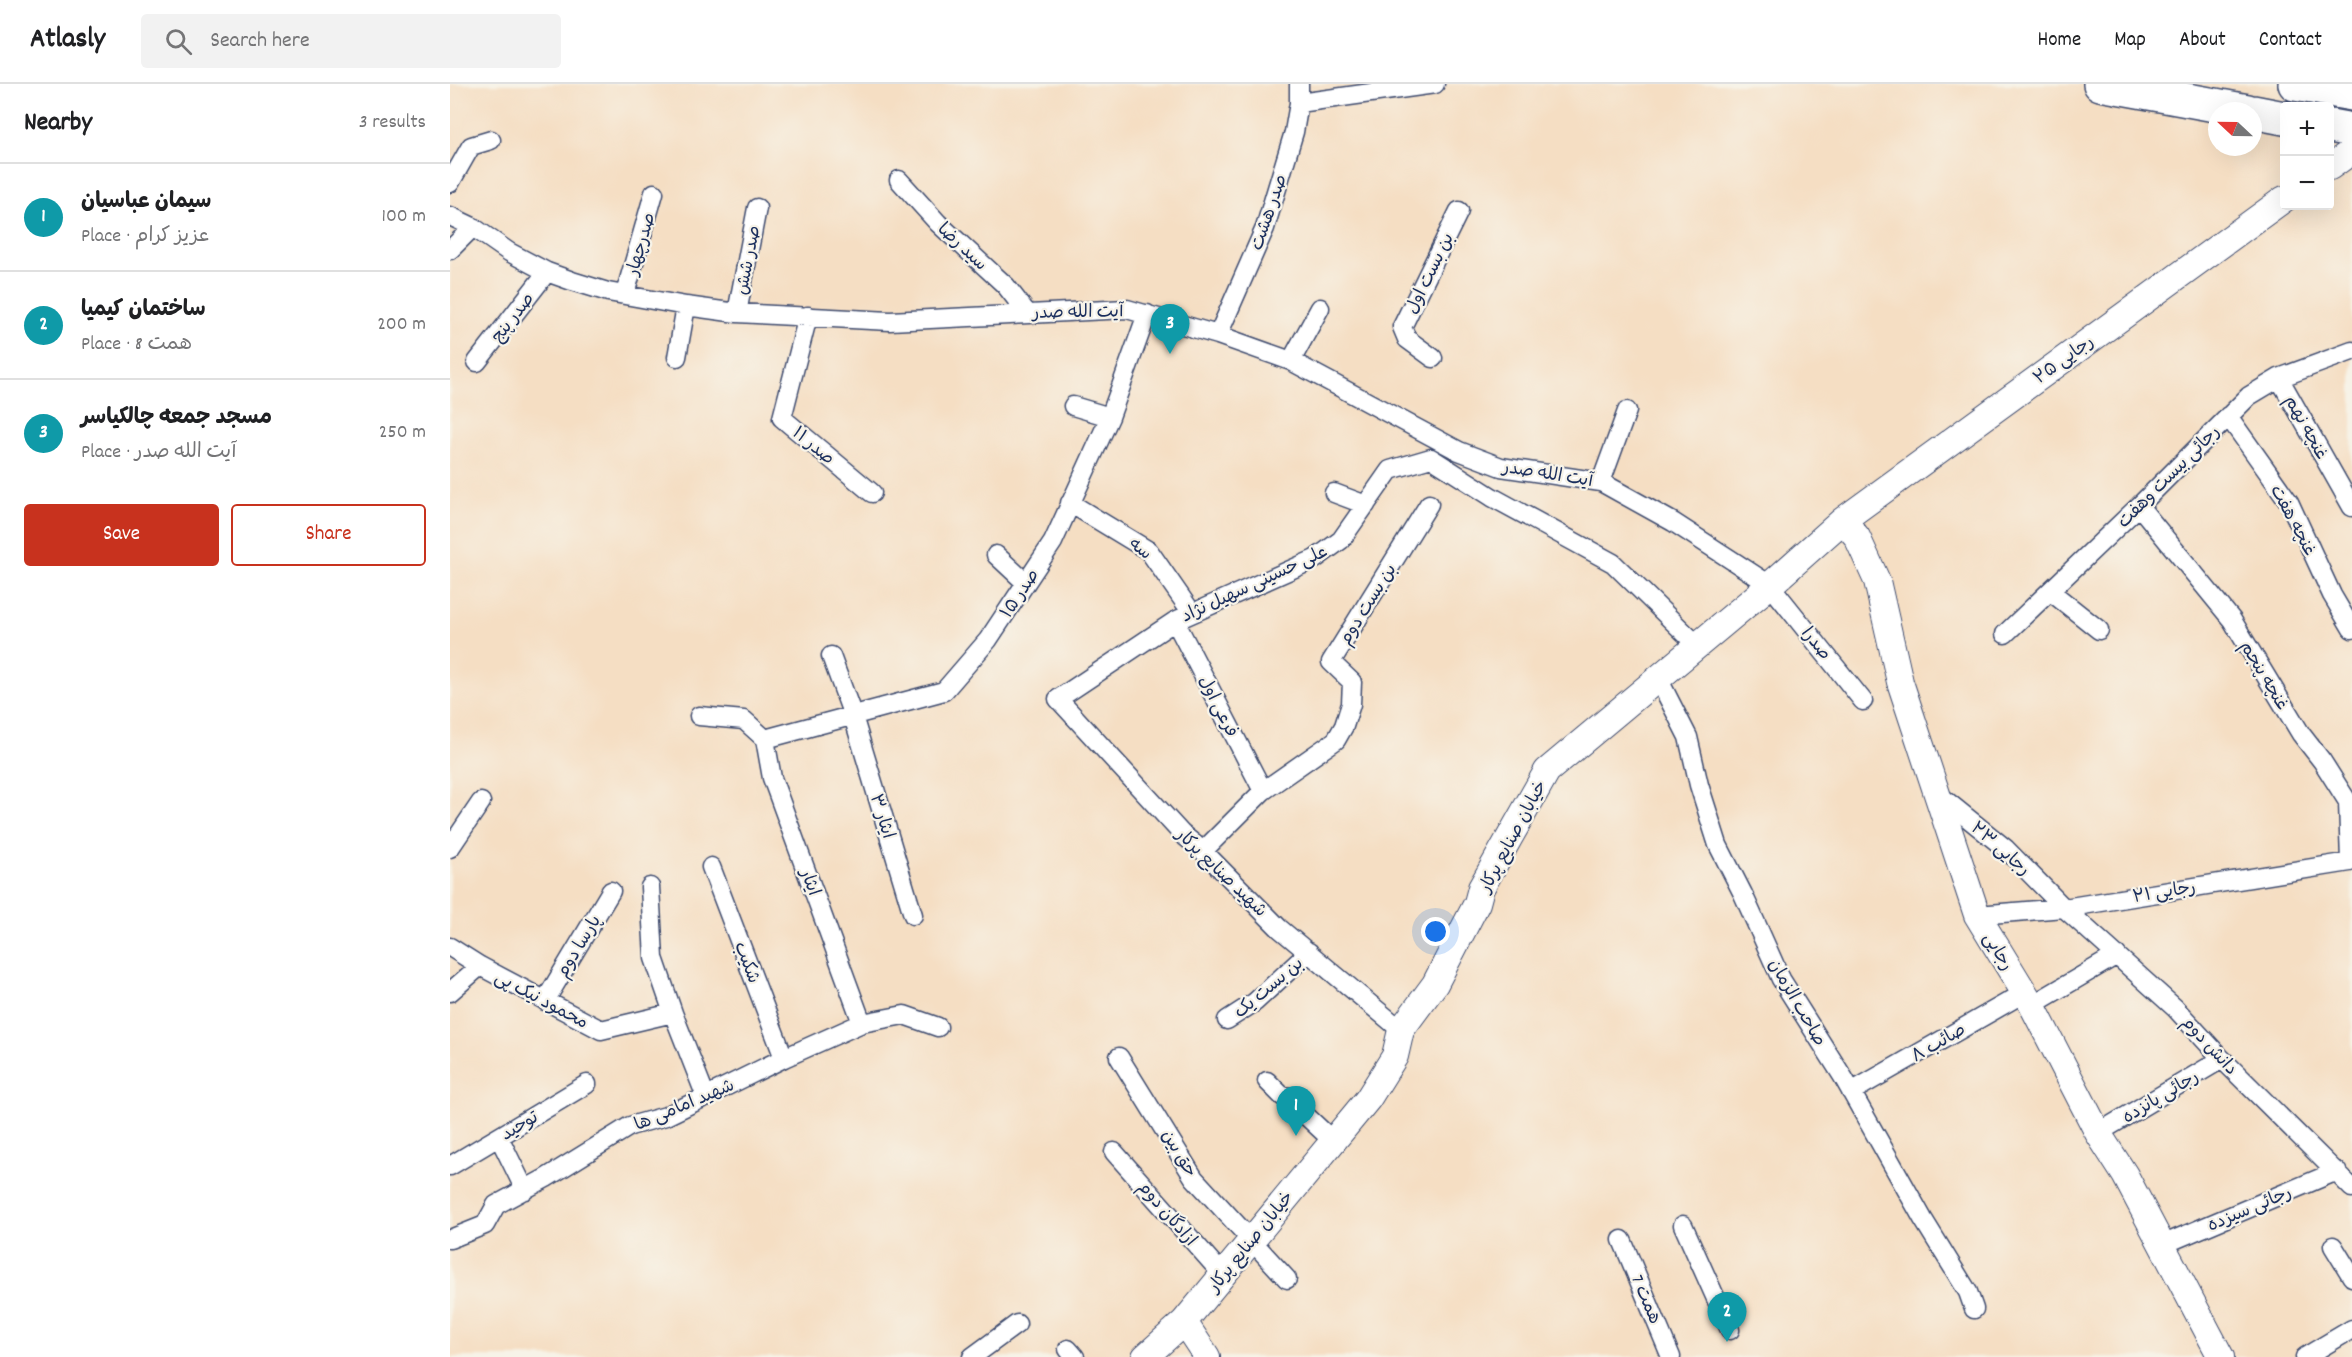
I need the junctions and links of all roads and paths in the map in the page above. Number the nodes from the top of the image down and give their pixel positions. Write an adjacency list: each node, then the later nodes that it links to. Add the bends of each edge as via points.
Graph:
1 (1299, 84): 6 (street, صدر هشت)
2 (1435, 84): 6 (street)
3 (2100, 84): 7 (highway)
4 (2295, 84): 5 (highway)
5 (2352, 94)
6 (1299, 103): 32 (street, صدر هشت, via 1265,228)
7 (2208, 104)
8 (2262, 114): 9 (highway)
9 (2280, 117)
10 (2334, 127): 11 (highway)
11 (2352, 130)
12 (491, 140): 16 (street, via 471,146)
13 (2352, 151): 14 (street)
14 (2334, 164)
15 (899, 180): 29 (street, سید رضا, via 938,223 1006,286)
16 (450, 183)
17 (654, 194): 25 (street, صدرچهار)
18 (2280, 202): 51 (street, رجایی ۲۵)
19 (757, 208): 28 (street, صدر شش)
20 (1459, 211): 35 (street, بن بست اول, via 1402,327 1407,339)
21 (450, 216): 22 (street, آیت الله صدر)
22 (472, 227): 23 (street); 24 (street, آیت الله صدر)
23 (450, 250)
24 (547, 272): 25 (street, آیت الله صدر); 37 (street, صدر پنج)
25 (625, 294): 26 (street, آیت الله صدر)
26 (686, 306): 28 (street, آیت الله صدر); 34 (street)
27 (1320, 308): 36 (street)
28 (737, 313): 31 (street, آیت الله صدر)
29 (1027, 313): 30 (street, آیت الله صدر, via 1127,309); 31 (street, آیت الله صدر, via 890,321)
30 (1147, 314): 32 (street, آیت الله صدر); 42 (street, صدر ۱۵)
31 (808, 316): 44 (street, صدر ۱۱, via 782,417)
32 (1218, 335): 36 (street, آیت الله صدر)
33 (2352, 351): 38 (street, رجائی بیست وهفت)
34 (677, 357)
35 (1433, 358)
36 (1291, 361): 43 (street, آیت الله صدر, via 1480,459 1501,467)
37 (477, 362)
38 (2279, 378): 41 (street, رجائی بیست وهفت, via 2249,396); 50 (street, غنچه نهم)
39 (1073, 406): 42 (street)
40 (1628, 411): 43 (street)
41 (2228, 416): 49 (street, رجائی بیست وهفت); 58 (street, غنچه هفت, via 2289,502)
42 (1110, 417): 46 (street, صدر ۱۵)
43 (1601, 482): 54 (street, آیت الله صدر, via 1673,522)
44 (872, 493)
45 (1334, 493): 48 (street)
46 (1070, 503): 53 (street, صدر ۱۵, via 1053,542); 56 (street, سه, via 1149,551)
47 (1429, 504): 69 (street, بن بست دوم, via 1331,662 1352,682 1351,704 1336,740)
48 (1366, 505): 56 (street, علی حسینی سهیل نژاد, via 1341,540 1315,559); 61 (street, علی حسینی سهیل نژاد, via 1390,470 1431,458 1492,497 1613,563)
49 (2139, 506): 55 (street, رجائی بیست وهفت); 74 (street, غنچه پنجم, via 2232,620 2301,734 2349,802)
50 (2352, 507)
51 (1843, 519): 54 (street, خیابان صنایع پرکار); 70 (street, رجایی, via 1857,537 1877,581 1900,682)
52 (996, 555): 53 (street)
53 (1026, 583): 67 (street, صدر ۱۵, via 988,640 944,691)
54 (1770, 585): 61 (street, خیابان صنایع پرکار); 65 (street, صدرا)
55 (2050, 591): 59 (street); 60 (street, رجائی بیست وهفت)
56 (1192, 613): 57 (street, علی حسینی سهیل نژاد)
57 (1175, 621): 64 (street, علی حسینی سهیل نژاد); 69 (street, فرعی اول)
58 (2352, 629)
59 (2099, 630)
60 (2005, 634)
61 (1697, 645): 63 (street, خیابان صنایع پرکار)
62 (831, 656): 67 (street, ایثار ۳)
63 (1658, 678): 92 (street, خیابان صنایع پرکار, via 1546,771 1480,888 1477,903 1435,984); 98 (street, صاحب الزمان, via 1688,737 1718,845 1781,979)
64 (1058, 699): 73 (street, شهید صنایع پرکار, via 1182,834)
65 (1863, 701)
66 (699, 716): 68 (street, via 744,720)
67 (853, 716): 68 (street, صدر ۱۵); 79 (street, ایثار ۳)
68 (765, 739): 90 (street, ایثار, via 772,778)
69 (1263, 791): 73 (street, بن بست دوم)
70 (1935, 791): 78 (street, رجایی ۲۳, via 2007,849); 80 (street, رجایی)
71 (481, 802): 72 (street)
72 (450, 848)
73 (1203, 851): 82 (street, شهید صنایع پرکار, via 1279,928)
74 (2350, 862): 78 (street, رجایی ۲۱)
75 (711, 867): 94 (street, شکیب)
76 (650, 887): 88 (street, via 654,958)
77 (611, 891): 87 (street, پارسا دوم)
78 (2064, 908): 80 (street, رجایی ۲۱); 83 (street, دانش دوم)
79 (913, 915)
80 (1977, 915): 86 (street, رجایی)
81 (450, 947): 84 (street, محمود نیک پی)
82 (1309, 952): 89 (street, بن بست یک, via 1255,1002); 92 (street, شهید صنایع پرکار)
83 (2117, 955): 86 (street, صائب ۸); 95 (street, دانش دوم, via 2175,1008)
84 (480, 966): 85 (street); 87 (street, محمود نیک پی)
85 (450, 992)
86 (2028, 999): 98 (street, صائب ۸); 100 (street, رجایی)
87 (545, 1000): 88 (street, محمود نیک پی, via 601,1030)
88 (673, 1013): 99 (street)
89 (1227, 1020)
90 (862, 1023): 91 (street, شهید امامی ها, via 904,1015); 94 (street, شهید امامی ها)
91 (938, 1027)
92 (1401, 1030): 102 (street, خیابان صنایع پرکار, via 1395,1056 1368,1099)
93 (1119, 1057): 111 (street, حق بین, via 1194,1178)
94 (784, 1058): 99 (street, شهید امامی ها)
95 (2222, 1059): 100 (street, رجائی پانزده); 105 (street, دانش دوم)
96 (1267, 1081): 102 (street, via 1282,1096 1291,1097)
97 (587, 1084): 101 (street, توحید)
98 (1851, 1092): 117 (street, صاحب الزمان, via 1968,1292)
99 (706, 1097): 107 (street, شهید امامی ها, via 666,1116 630,1126)
100 (2098, 1132): 112 (street, رجایی)
101 (499, 1137): 104 (street, توحید); 107 (street)
102 (1333, 1141): 111 (street, خیابان صنایع پرکار)
103 (1114, 1152): 114 (street, ازادگان دوم)
104 (451, 1163)
105 (2337, 1171): 106 (street, دانش دوم); 112 (street, رجائی سیزده)
106 (2352, 1188)
107 (525, 1190): 109 (street, شهید امامی ها, via 496,1205 485,1225)
108 (1683, 1225): 121 (street)
109 (450, 1239)
110 (1622, 1240): 125 (street, همت 7)
111 (1251, 1241): 114 (street, خیابان صنایع پرکار); 116 (street, حق بین)
112 (2162, 1245): 126 (street, رجایی)
113 (2333, 1246): 115 (street)
114 (1223, 1275): 118 (street, خیابان صنایع پرکار)
115 (2352, 1277)
116 (1287, 1279)
117 (1974, 1310)
118 (1184, 1322): 123 (street, خیابان صنایع پرکار); 124 (street)
119 (1017, 1324): 122 (street)
120 (2352, 1329): 127 (street)
121 (1730, 1330)
122 (972, 1357)
123 (1145, 1357)
124 (1207, 1357)
125 (1671, 1357)
126 (2221, 1357)
127 (2305, 1357)

